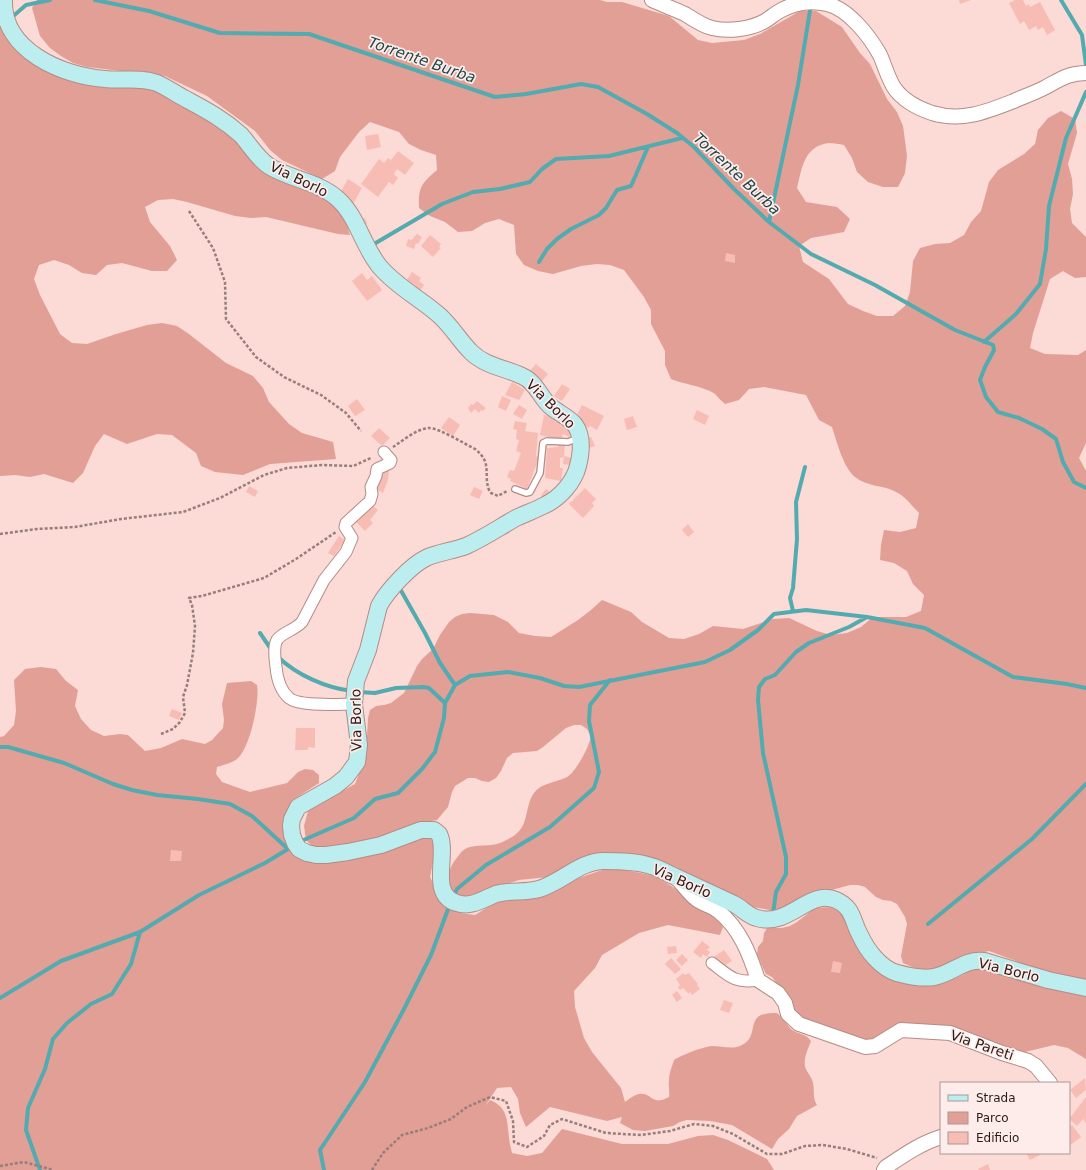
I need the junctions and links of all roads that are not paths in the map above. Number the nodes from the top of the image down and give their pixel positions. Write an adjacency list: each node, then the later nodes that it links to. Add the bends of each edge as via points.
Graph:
1 (4, 0): 4 (main road, Via Borlo, via 6,21 29,52 70,73 86,77 156,83 222,119 269,166 329,192 352,218 371,256 392,280 442,318 480,359 530,381 553,409 576,426)
2 (652, 0): 3 (street, via 711,28 732,29 745,28 765,21 778,12 809,1 828,4 857,23 880,55 894,88 901,96 922,110 939,115 958,117 986,112 1066,76)
3 (1086, 73)
4 (580, 438): 6 (lane, via 568,442 543,443 540,474 530,492); 7 (main road, Via Borlo, via 580,457 574,475 570,483 552,501 465,546 426,558 391,588 379,606 368,650 356,681)
5 (384, 452): 7 (street, via 390,458 390,463 377,469 371,487 370,501 348,520 345,527 352,538 346,552 324,580 302,622 275,643 279,680 290,698 316,704)
6 (515, 489)
7 (354, 704): 8 (main road, Via Borlo, via 359,745 357,762 346,777 335,786 298,806 291,826 299,849 316,856 348,852 382,845 421,830 434,830 439,834 443,844 440,876 444,891 448,898 463,905 473,904 498,894 540,888 578,868 601,861 651,865)
8 (676, 878): 10 (street, via 698,901 717,910 729,921 745,945); 11 (main road, Via Borlo, via 738,906 757,918 768,920 786,915 815,899 830,898 850,912 870,952 887,969 896,972 933,977 977,960)
9 (712, 963): 10 (street, via 737,981)
10 (758, 980): 12 (street, Via Pareti, via 778,993 785,1003 788,1014 799,1024 865,1047 875,1046 901,1030 950,1033 1028,1061 1036,1066)
11 (1086, 988)
12 (1049, 1082)
13 (940, 1137): 14 (street, via 910,1151)
14 (885, 1168)

